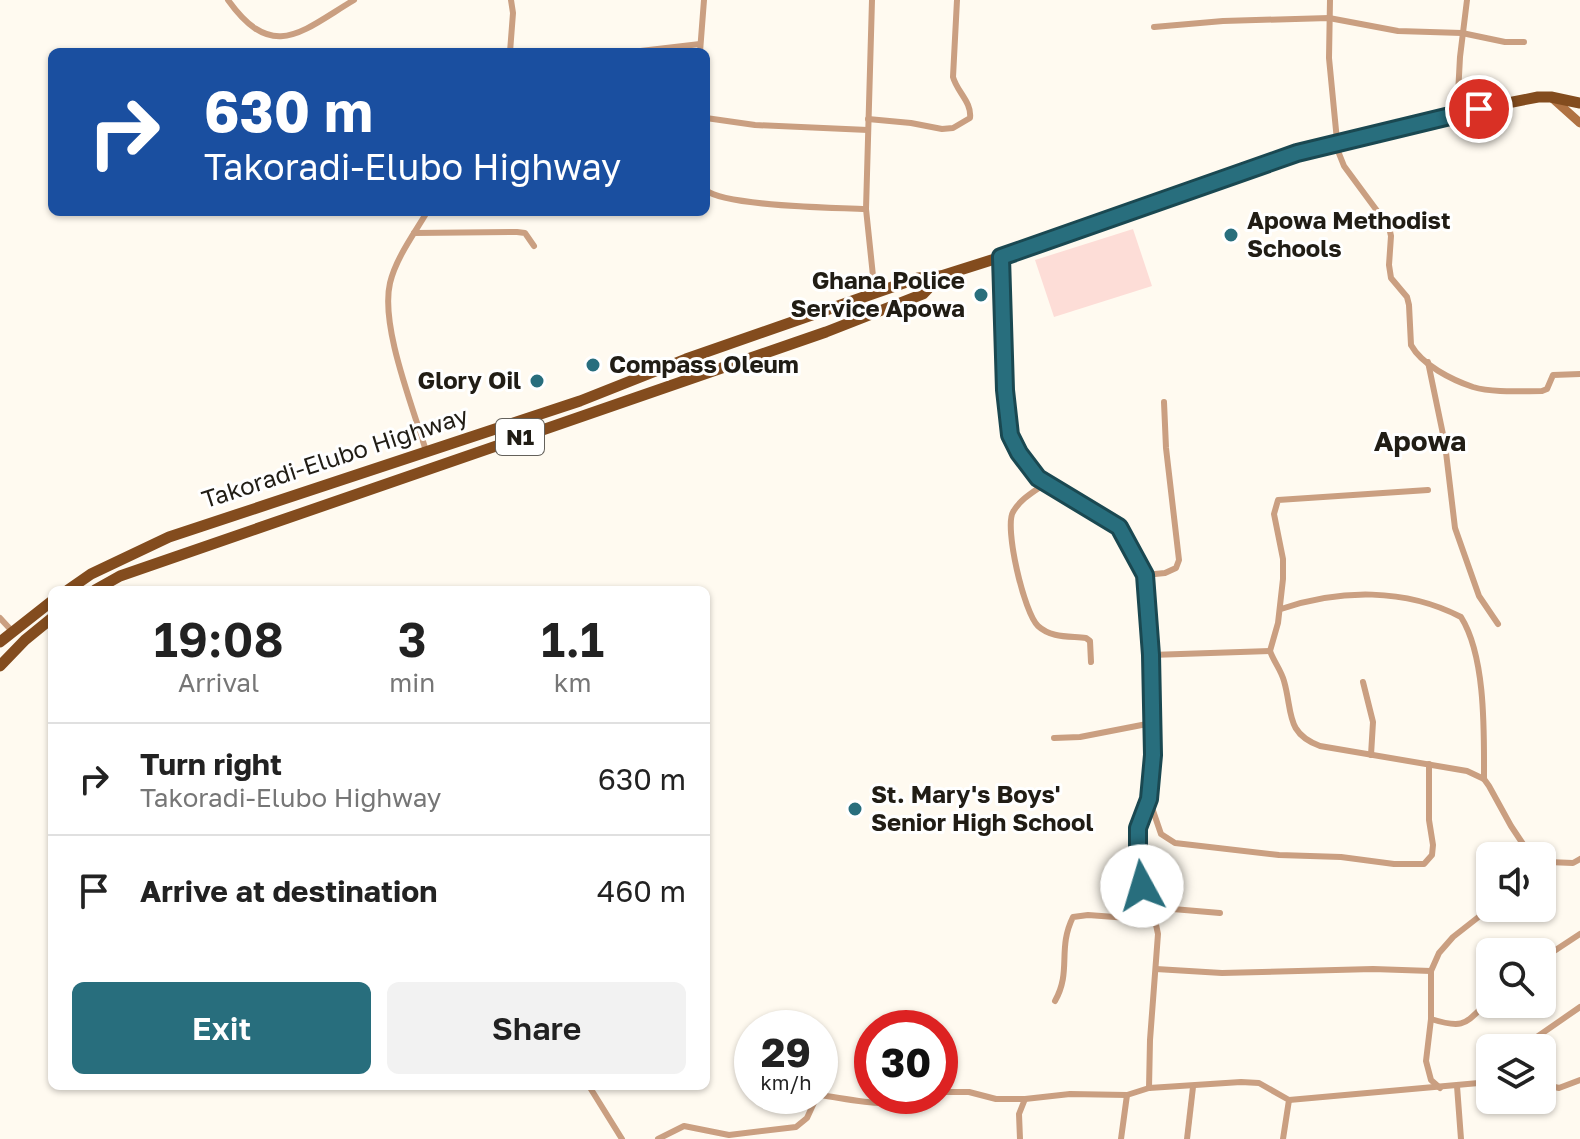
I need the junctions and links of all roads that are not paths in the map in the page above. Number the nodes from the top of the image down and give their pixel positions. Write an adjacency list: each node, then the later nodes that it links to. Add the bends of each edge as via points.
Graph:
1 (228, 0): 2 (street, via 250,26 282,38)
2 (354, 0)
3 (511, 0): 13 (street)
4 (704, 0): 14 (street)
5 (872, 0): 19 (street)
6 (957, 0): 19 (street, via 953,77 970,118 942,129)
7 (1330, 0): 9 (street)
8 (1467, 0): 11 (street)
9 (1329, 18): 10 (street); 11 (street, via 1408,32); 22 (street)
10 (1154, 27)
11 (1462, 33): 12 (street); 17 (street)
12 (1524, 42)
13 (510, 48)
14 (700, 48)
15 (1551, 97): 16 (highway, Takoradi-Elubo Highway / N1); 17 (highway, Takoradi-Elubo Highway / N1); 20 (main road)
16 (1580, 103)
17 (1457, 113): 22 (highway, Takoradi-Elubo Highway / N1)
18 (710, 119): 21 (street)
19 (868, 119): 21 (street)
20 (1580, 123)
21 (868, 130): 24 (street)
22 (1337, 142): 28 (highway, Takoradi-Elubo Highway / N1); 31 (street, via 1344,166 1389,227 1391,278 1407,297 1411,345)
23 (710, 193): 24 (street)
24 (866, 209): 30 (street)
25 (425, 216): 26 (street)
26 (414, 233): 27 (street, via 517,232 525,233); 34 (street, via 394,270 388,299 399,360)
27 (534, 246)
28 (1001, 257): 29 (highway, Takoradi-Elubo Highway / N1); 35 (street, via 1007,422 1019,453)
29 (941, 276): 30 (highway, Takoradi-Elubo Highway / N1, via 918,278); 39 (highway, Takoradi-Elubo Highway / N1, via 923,294 826,332)
30 (875, 295): 34 (highway, Takoradi-Elubo Highway / N1)
31 (1428, 362): 32 (street, via 1481,388 1542,391 1553,375); 44 (street, via 1455,528 1479,596)
32 (1580, 374)
33 (1164, 402): 37 (street, via 1179,560 1165,573)
34 (426, 451): 38 (highway, Takoradi-Elubo Highway / N1, via 169,537)
35 (1046, 483): 37 (street, via 1119,527); 49 (street, via 1018,504 1009,520 1026,606 1050,634 1090,641)
36 (1428, 490): 41 (street, via 1278,500 1274,514 1283,559)
37 (1145, 575): 48 (street)
38 (74, 586)
39 (102, 586)
40 (48, 604): 45 (highway)
41 (1281, 609): 47 (street); 56 (street, via 1333,595 1399,596 1461,617 1477,664)
42 (0, 618): 45 (street)
43 (48, 621): 50 (highway)
44 (1498, 624)
45 (12, 631): 46 (highway)
46 (0, 642)
47 (1270, 651): 48 (street); 54 (street, via 1283,676 1297,733 1320,746)
48 (1151, 655): 52 (street)
49 (1091, 662)
50 (0, 666)
51 (1363, 682): 54 (street, via 1373,722)
52 (1152, 723): 53 (street); 57 (street)
53 (1054, 738)
54 (1371, 755): 55 (street)
55 (1429, 764): 56 (street); 57 (street, via 1433,845 1424,864 1175,843 1161,834)
56 (1484, 779): 58 (street)
57 (1149, 799): 61 (street, via 1137,843)
58 (1522, 842)
59 (1580, 859): 60 (street)
60 (1556, 862)
61 (1149, 907): 62 (street); 64 (street)
62 (1220, 913)
63 (1476, 919): 68 (street, via 1439,953)
64 (1155, 920): 67 (street); 69 (street, via 1073,917 1064,941 1065,976)
65 (1580, 934): 66 (street)
66 (1556, 950)
67 (1156, 969): 68 (street); 79 (street)
68 (1431, 971): 72 (street)
69 (1055, 1001)
70 (1580, 1007): 73 (street)
71 (1476, 1012): 72 (street, via 1454,1026)
72 (1431, 1019): 80 (street, via 1428,1071)
73 (1541, 1034)
74 (1580, 1080): 78 (street)
75 (1476, 1084): 76 (street)
76 (1457, 1086): 80 (street); 93 (street)
77 (1193, 1087): 79 (street); 85 (street, via 1259,1083); 91 (street)
78 (1556, 1087)
79 (1149, 1088): 83 (street)
80 (1440, 1088): 85 (street)
81 (591, 1090): 87 (street)
82 (958, 1092): 84 (street)
83 (1127, 1095): 84 (street); 90 (street)
84 (1025, 1099): 89 (street, via 1019,1114)
85 (1289, 1100): 92 (street)
86 (809, 1114): 88 (street, via 783,1131 729,1135 684,1126)
87 (622, 1139)
88 (658, 1139)
89 (1020, 1139)
90 (1121, 1139)
91 (1187, 1139)
92 (1283, 1139)
93 (1461, 1139)

